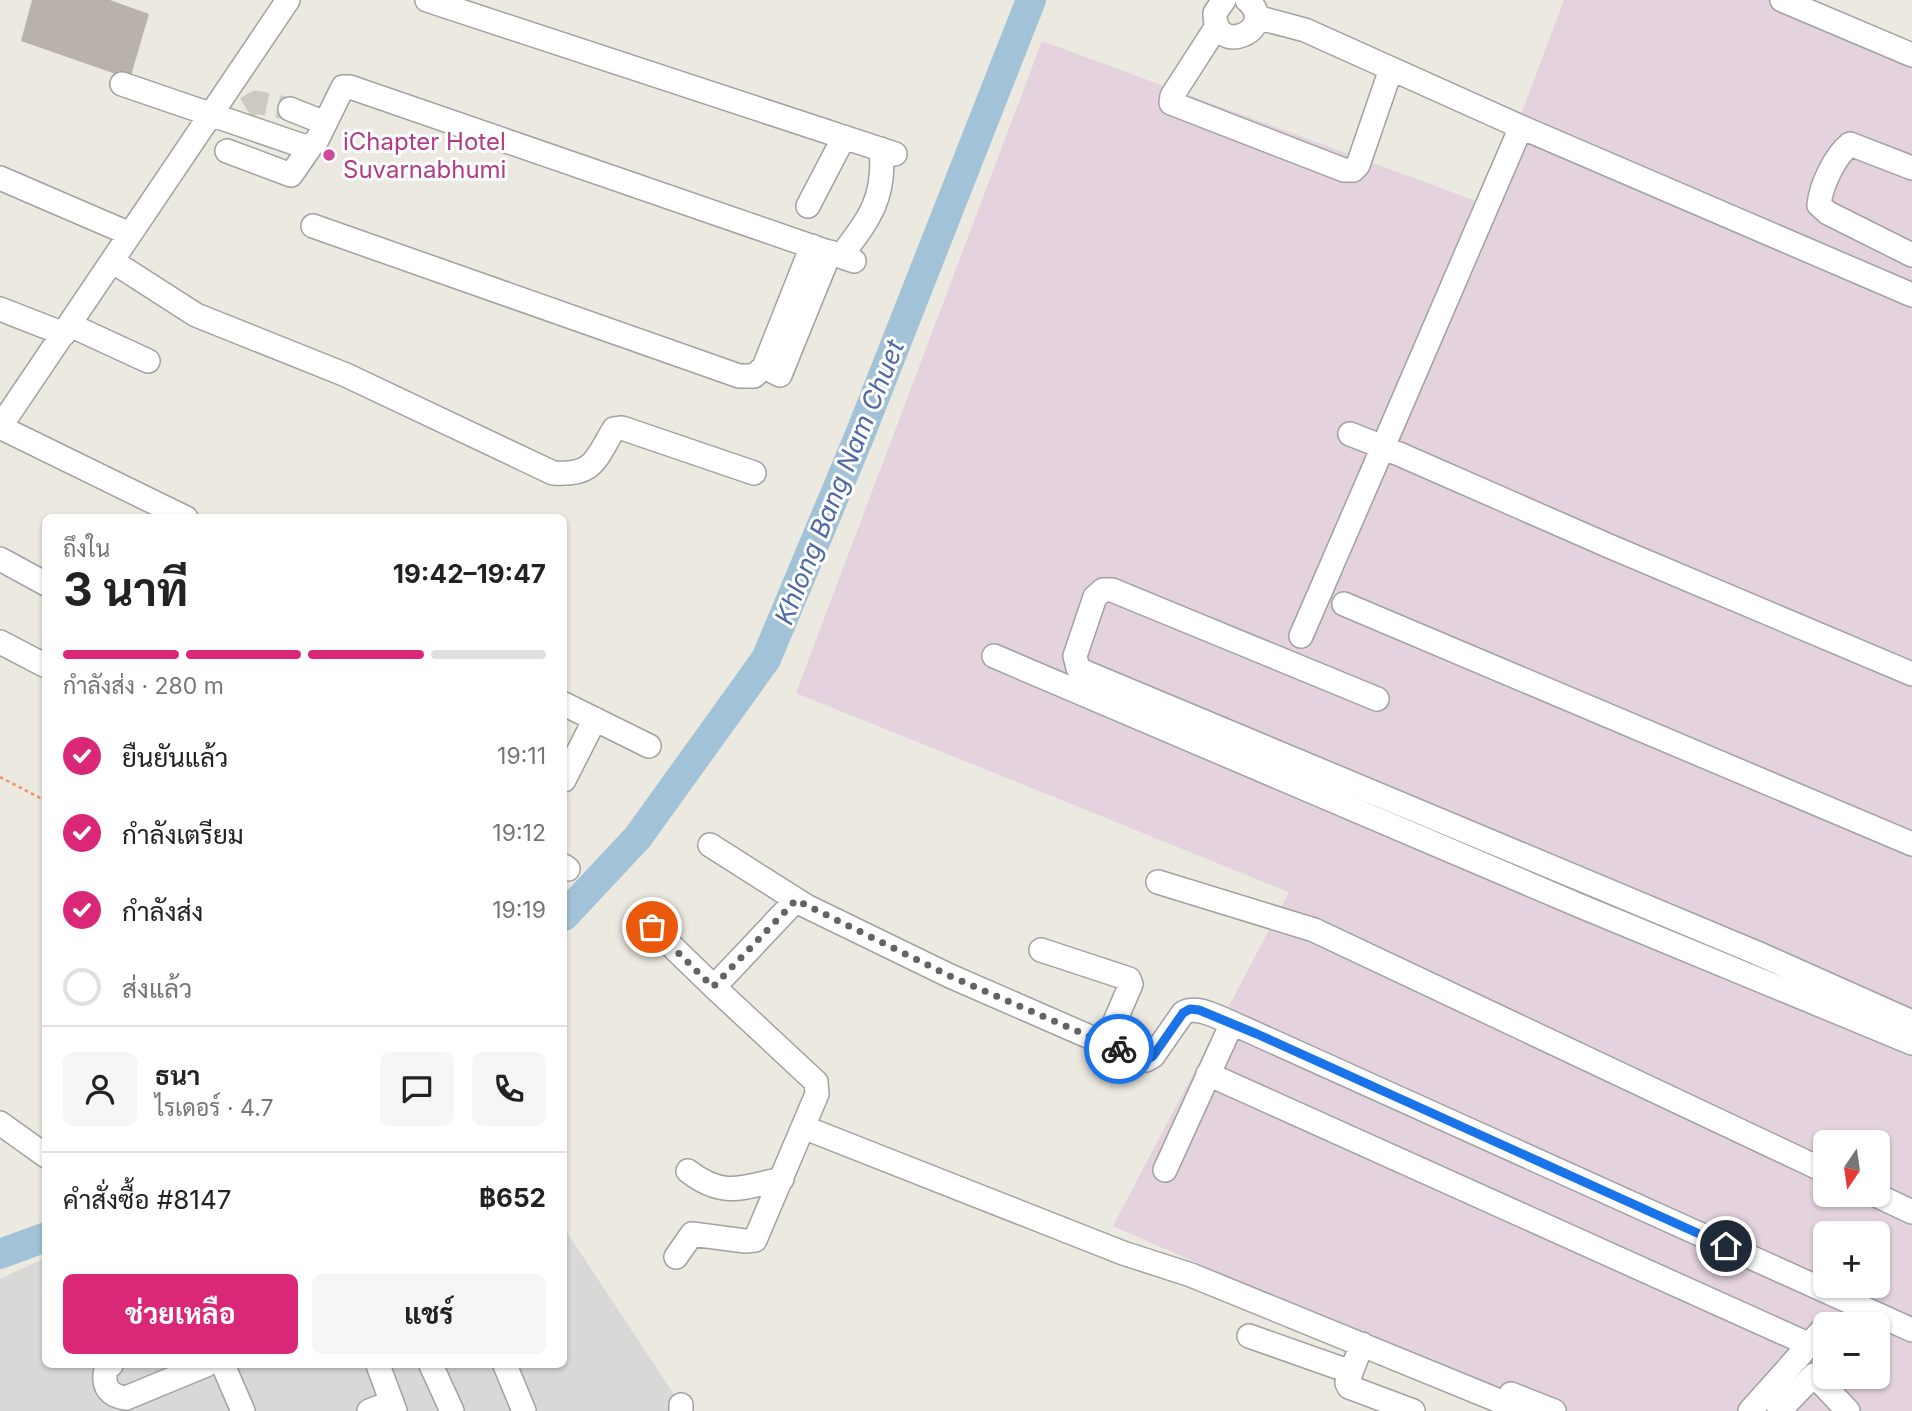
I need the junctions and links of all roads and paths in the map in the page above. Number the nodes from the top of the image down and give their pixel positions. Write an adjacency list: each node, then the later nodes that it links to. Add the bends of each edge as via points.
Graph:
1 (288, 0): 11 (street)
2 (427, 0): 14 (street)
3 (1782, 0): 7 (street)
4 (1221, 1): 6 (street, via 1215,13)
5 (1252, 8): 6 (street, via 1253,28 1243,36 1225,34); 8 (street)
6 (1217, 26): 8 (street, via 1171,103 1344,170 1358,165)
7 (1912, 55)
8 (1391, 69): 13 (street)
9 (122, 84): 11 (street)
10 (290, 109): 12 (street)
11 (211, 114): 15 (street, via 242,115); 21 (street)
12 (325, 123): 15 (street); 22 (street, via 343,87 350,87)
13 (1521, 127): 25 (street); 31 (street)
14 (844, 137): 19 (street); 22 (street, via 888,152 871,215)
15 (311, 146): 16 (street, via 291,175)
16 (228, 151)
17 (1912, 168): 23 (street, via 1850,144 1841,151 1819,205 1828,214)
18 (0, 178): 21 (street)
19 (808, 206)
20 (313, 226): 22 (street, via 739,376 754,376 764,367 780,375)
21 (130, 234): 24 (street)
22 (834, 254)
23 (1912, 255)
24 (112, 261): 27 (street); 32 (street, via 196,315 346,375 553,473 574,475 592,466 614,429 622,428)
25 (1912, 295)
26 (0, 309): 27 (street)
27 (67, 330): 28 (street); 29 (street)
28 (149, 361)
29 (0, 427): 33 (street)
30 (1350, 434): 31 (street)
31 (1383, 447): 37 (street); 41 (street)
32 (754, 473)
33 (169, 514)
34 (0, 559): 35 (street)
35 (42, 582)
36 (1344, 604): 49 (street)
37 (1301, 636)
38 (0, 642): 40 (street)
39 (994, 656): 59 (street)
40 (42, 664)
41 (1912, 674)
42 (1377, 699): 56 (street, via 1112,590 1102,590 1095,597 1074,656 1078,668 1085,672)
43 (567, 705): 44 (street)
44 (596, 719): 45 (street); 46 (street)
45 (649, 746)
46 (567, 774)
47 (0, 777): 48 (path)
48 (42, 799)
49 (1912, 844)
50 (709, 845): 52 (street)
51 (1158, 882): 64 (street, via 1314,930)
52 (796, 900): 55 (street); 58 (street, via 950,976)
53 (652, 927): 55 (street)
54 (1041, 950): 58 (street, via 1129,979 1131,984)
55 (713, 987): 62 (street, via 816,1082 817,1094)
56 (1912, 1022)
57 (1232, 1023): 58 (street, via 1190,1009 1146,1060); 60 (street); 71 (street)
58 (1105, 1042)
59 (1912, 1043)
60 (1208, 1074): 65 (street); 77 (street)
61 (0, 1123): 63 (street)
62 (803, 1127): 67 (street); 76 (street)
63 (42, 1153)
64 (1813, 1165)
65 (1165, 1170)
66 (688, 1171): 67 (street, via 701,1182 726,1190)
67 (782, 1179): 70 (street, via 755,1240 692,1234)
68 (1890, 1202): 69 (street)
69 (1912, 1212)
70 (676, 1256)
71 (1849, 1302): 72 (street); 73 (street)
72 (1839, 1312)
73 (1912, 1330)
74 (1249, 1336): 85 (street)
75 (1813, 1339): 77 (street)
76 (1362, 1344): 85 (street); 92 (street)
77 (1808, 1344): 94 (street)
78 (1420, 1359): 93 (street)
79 (107, 1368): 80 (street, via 105,1382 110,1392 127,1398)
80 (198, 1368)
81 (224, 1368): 87 (street)
82 (379, 1368): 86 (street)
83 (432, 1368): 89 (street)
84 (506, 1368): 90 (street)
85 (1351, 1372): 91 (street, via 1349,1387)
86 (393, 1406): 88 (street)
87 (243, 1411)
88 (369, 1411)
89 (452, 1411)
90 (523, 1411)
91 (1413, 1411)
92 (1524, 1411)
93 (1553, 1411)
94 (1749, 1411)
95 (1779, 1411): 96 (street, via 1814,1375)
96 (1848, 1411)

